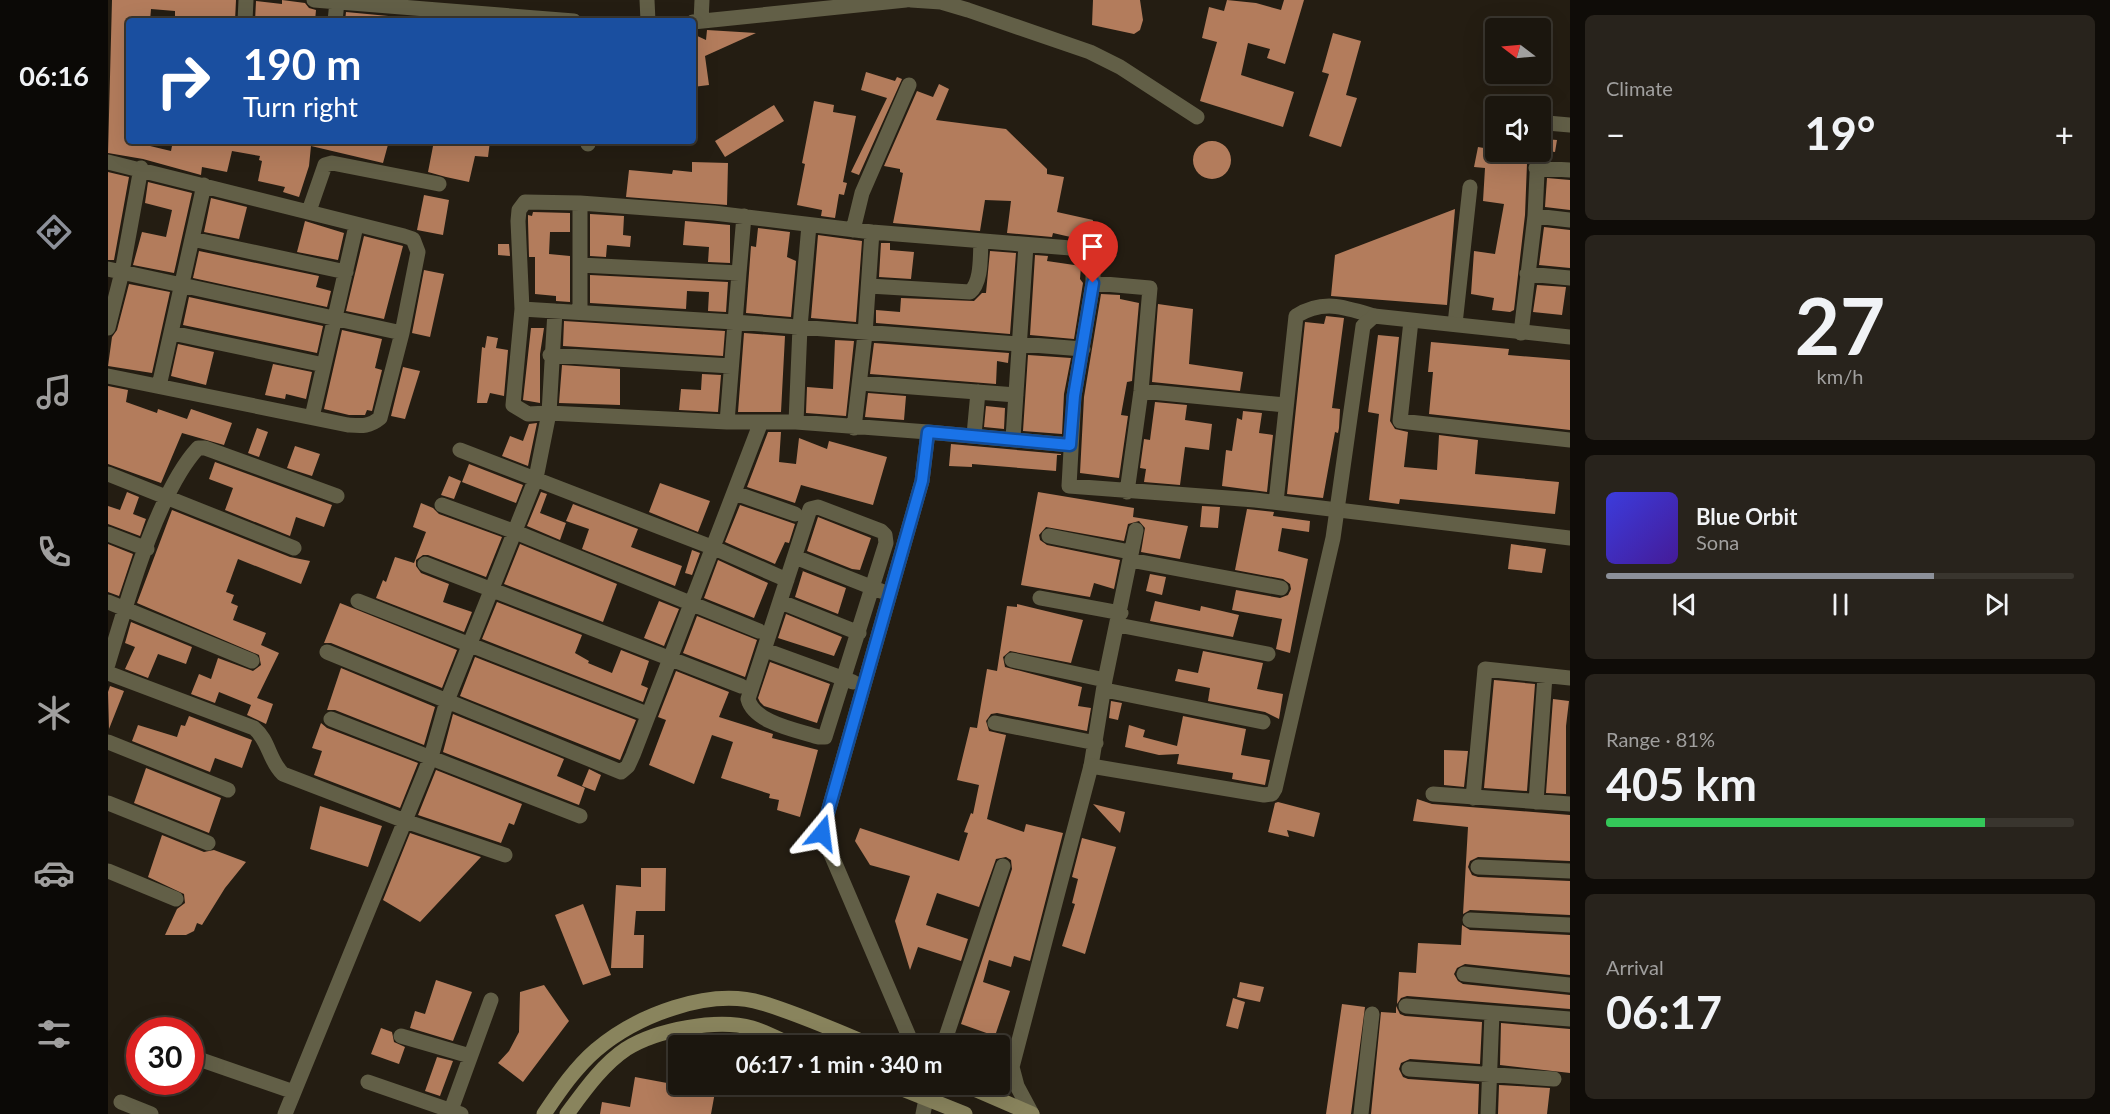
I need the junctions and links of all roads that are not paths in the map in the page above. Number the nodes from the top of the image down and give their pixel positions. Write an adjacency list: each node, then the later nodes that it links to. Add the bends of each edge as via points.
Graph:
1 (246, 0): 10 (street)
2 (315, 0): 7 (street)
3 (647, 0): 13 (street)
4 (702, 0): 14 (street)
5 (906, 0): 8 (street)
6 (911, 0): 16 (street, via 969,10 1090,52)
7 (337, 2): 9 (street); 11 (street)
8 (802, 5): 14 (street)
9 (417, 15): 12 (street)
10 (245, 18)
11 (335, 18)
12 (503, 18)
13 (648, 18)
14 (697, 21)
15 (909, 85): 34 (street, via 862,193)
16 (1197, 117)
17 (1551, 123): 18 (street)
18 (1570, 125)
19 (108, 162): 21 (street)
20 (1537, 162): 22 (street)
21 (141, 168): 25 (street); 40 (street)
22 (1536, 168): 23 (street); 30 (street)
23 (1570, 170)
24 (438, 184): 28 (street, via 332,163 325,165)
25 (204, 185): 28 (street); 36 (street)
26 (1470, 187): 55 (street)
27 (580, 203): 29 (street); 39 (street); 48 (street, via 525,202 519,210)
28 (309, 211): 33 (street)
29 (744, 216): 32 (street); 42 (street)
30 (1535, 216): 31 (street); 43 (street)
31 (1570, 220)
32 (809, 225): 34 (street); 56 (street)
33 (356, 226): 41 (street); 59 (street, via 404,236 417,245)
34 (853, 230): 35 (street)
35 (872, 232): 37 (street); 46 (street)
36 (192, 239): 41 (street); 47 (street)
37 (981, 241): 38 (street); 46 (street, via 977,280 970,292)
38 (1026, 245): 45 (street, via 1083,249 1094,255); 63 (street)
39 (581, 265): 42 (street); 50 (street)
40 (115, 271): 47 (street); 57 (street)
41 (346, 272): 52 (street)
42 (740, 273): 54 (street)
43 (1527, 274): 44 (street); 60 (street)
44 (1570, 278)
45 (1093, 283): 64 (street); 71 (street, via 1150,288)
46 (869, 286): 61 (street)
47 (183, 287): 52 (street); 58 (street)
48 (522, 309): 49 (street); 75 (street, via 513,405 528,414)
49 (555, 311): 50 (street); 65 (street)
50 (580, 312): 54 (street)
51 (1374, 316): 53 (street); 74 (street, via 1324,305 1296,315); 95 (street, via 1363,326)
52 (336, 319): 59 (street); 66 (street)
53 (1411, 321): 55 (street); 84 (street, via 1400,422)
54 (734, 322): 56 (street); 67 (street)
55 (1455, 324): 60 (street)
56 (800, 327): 61 (street); 79 (street)
57 (108, 328)
58 (172, 333): 66 (street); 70 (street)
59 (402, 333): 76 (street, via 380,418 363,427)
60 (1521, 333): 62 (street)
61 (865, 334): 63 (street); 69 (street)
62 (1570, 337)
63 (1020, 344): 64 (street); 73 (street)
64 (1083, 349): 85 (street)
65 (550, 355): 67 (street); 75 (street)
66 (324, 365): 76 (street)
67 (731, 366): 77 (street)
68 (108, 376): 70 (street)
69 (860, 383): 72 (street); 80 (street)
70 (159, 386): 76 (street)
71 (1141, 391): 74 (street); 89 (street)
72 (978, 393): 73 (street); 82 (street)
73 (1016, 395): 83 (street)
74 (1285, 405): 93 (street)
75 (549, 413): 77 (street); 88 (street)
76 (312, 417)
77 (728, 422): 78 (street)
78 (761, 422): 79 (street); 90 (street)
79 (796, 422): 80 (street)
80 (854, 428): 81 (street)
81 (928, 432): 82 (street); 112 (street, via 922,481)
82 (974, 435): 83 (street)
83 (1013, 438): 85 (street)
84 (1570, 440)
85 (1070, 445): 89 (street, via 1069,486)
86 (460, 450): 88 (street)
87 (108, 474): 92 (street)
88 (536, 478): 98 (street); 103 (street)
89 (1127, 492): 93 (street)
90 (735, 493): 96 (street); 103 (street)
91 (337, 496): 92 (street, via 198,448)
92 (166, 497): 102 (street); 104 (street)
93 (1276, 502): 95 (street)
94 (442, 505): 98 (street)
95 (1338, 510): 101 (street); 145 (street, via 1272,794)
96 (795, 514)
97 (1136, 530): 105 (street)
98 (513, 531): 109 (street); 117 (street)
99 (108, 534): 104 (street)
100 (1049, 536): 105 (street)
101 (1570, 538)
102 (294, 548)
103 (714, 548): 108 (street); 117 (street)
104 (147, 549): 118 (street)
105 (1130, 556): 111 (street); 119 (street)
106 (795, 557): 108 (street); 110 (street); 110 (street, via 810,509 818,507 870,527 885,535 886,543)
107 (425, 564): 109 (street)
108 (787, 580): 116 (street)
109 (490, 588): 122 (street); 126 (street)
110 (873, 588): 112 (street); 121 (street)
111 (1281, 588)
112 (890, 594): 136 (street)
113 (1040, 598): 119 (street)
114 (358, 601): 122 (street)
115 (108, 602): 118 (street)
116 (780, 602): 121 (street); 123 (street)
117 (692, 604): 120 (street); 126 (street)
118 (124, 609): 128 (street); 129 (street)
119 (1119, 619): 125 (street); 134 (street)
120 (759, 631)
121 (859, 633): 133 (street)
122 (468, 644): 137 (street); 138 (street)
123 (765, 650): 133 (street); 133 (street, via 748,699 750,707 761,716 818,738 829,732)
124 (327, 652): 137 (street)
125 (1268, 654)
126 (668, 660): 135 (street); 138 (street)
127 (1012, 660): 134 (street)
128 (252, 661)
129 (108, 664)
130 (108, 673): 153 (street, via 254,728 263,735 277,769 283,774)
131 (1545, 676): 132 (street); 148 (street, via 1485,669); 149 (street)
132 (1570, 678)
133 (845, 679): 136 (street)
134 (1105, 685): 140 (street); 143 (street)
135 (741, 686)
136 (864, 686): 172 (street, via 822,833)
137 (447, 701): 138 (street, via 621,772 631,760); 144 (street)
138 (647, 714)
139 (331, 719): 144 (street)
140 (1263, 722)
141 (995, 723): 143 (street)
142 (108, 742): 146 (street)
143 (1096, 742): 145 (street)
144 (431, 757): 152 (street); 153 (street)
145 (1091, 766): 192 (street, via 1012,1067)
146 (228, 790)
147 (1433, 794): 148 (street)
148 (1473, 798): 149 (street)
149 (1536, 802): 151 (street)
150 (108, 803): 154 (street)
151 (1570, 804)
152 (580, 816)
153 (405, 821): 155 (street); 181 (street)
154 (208, 843)
155 (505, 855)
156 (1003, 866): 173 (street)
157 (1478, 867): 159 (street)
158 (108, 871): 160 (street)
159 (1570, 871)
160 (176, 899)
161 (1470, 920): 162 (street)
162 (1570, 925)
163 (1464, 974): 164 (street)
164 (1570, 985)
165 (491, 1000): 175 (street)
166 (1406, 1006): 167 (street)
167 (1492, 1013): 169 (street); 178 (street)
168 (1372, 1014): 193 (street)
169 (1570, 1019)
170 (769, 1035): 190 (main road, via 750,1027 714,1024 652,1037 626,1049 586,1088)
171 (845, 1035): 189 (main road, via 760,1002 712,999 647,1017 595,1051 570,1077)
172 (908, 1035)
173 (947, 1035)
174 (401, 1036): 175 (street)
175 (470, 1056): 186 (street)
176 (204, 1061): 181 (street)
177 (1409, 1069): 178 (street)
178 (1490, 1072): 179 (street); 194 (street)
179 (1554, 1079)
180 (368, 1082): 186 (street)
181 (294, 1092): 188 (street)
182 (908, 1095): 185 (main road)
183 (988, 1095): 192 (main road)
184 (121, 1102): 187 (street)
185 (925, 1106): 191 (main road)
186 (456, 1112)
187 (151, 1114)
188 (285, 1114)
189 (544, 1114)
190 (567, 1114)
191 (965, 1114)
192 (1032, 1114)
193 (1361, 1114)
194 (1488, 1114)

